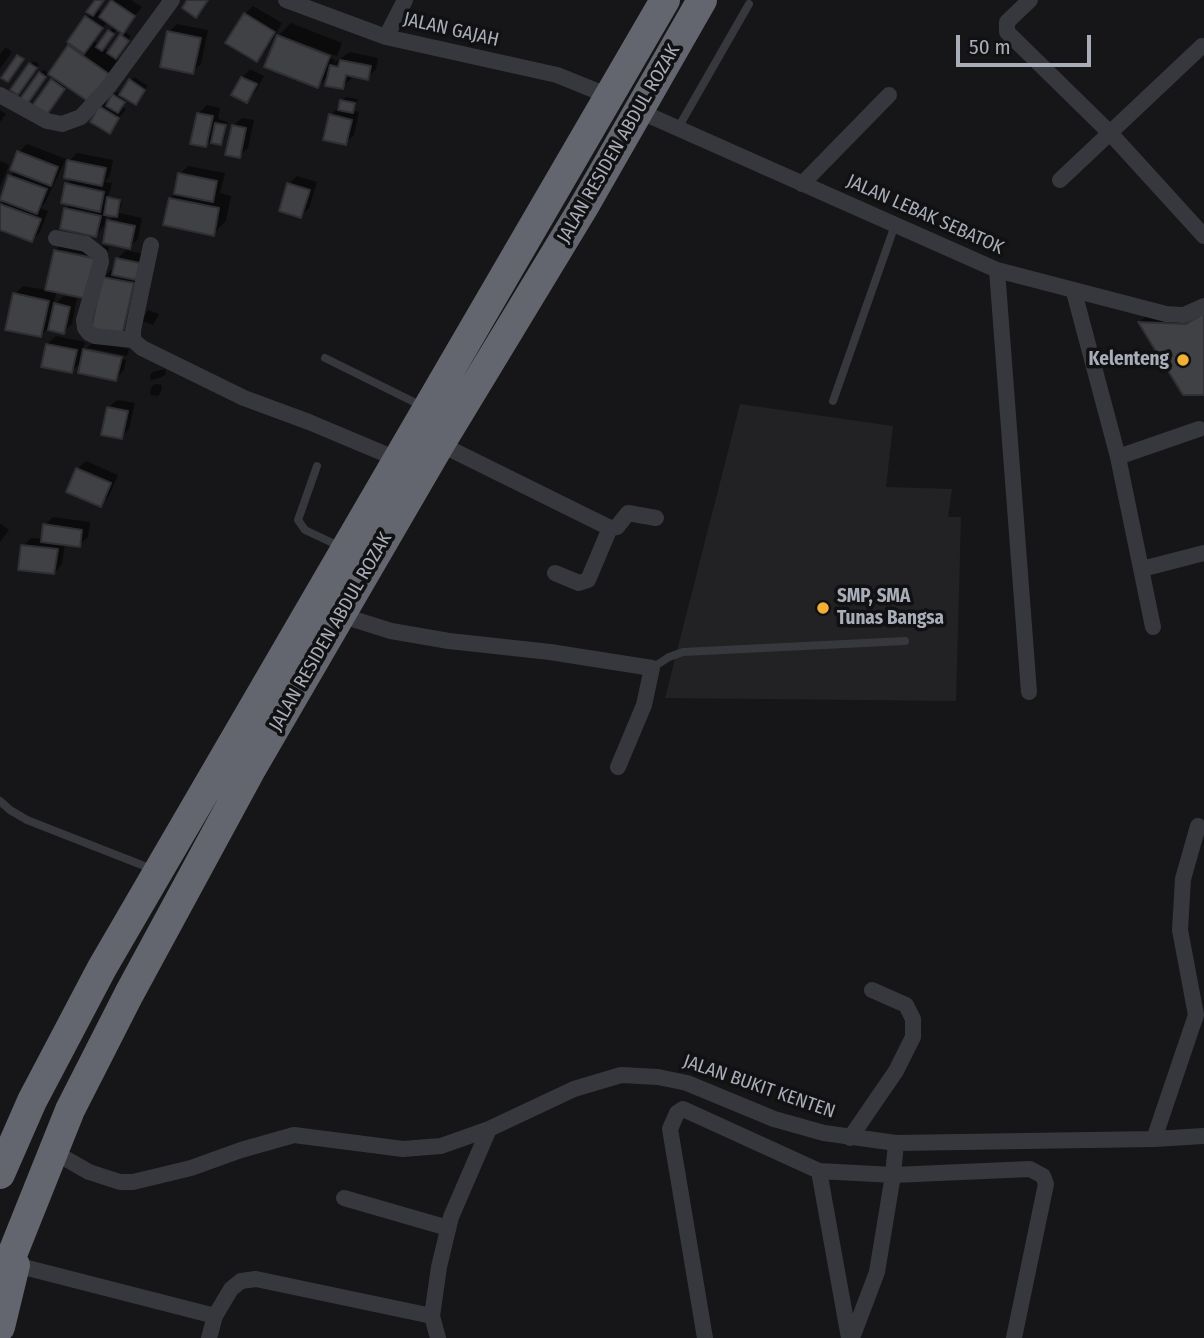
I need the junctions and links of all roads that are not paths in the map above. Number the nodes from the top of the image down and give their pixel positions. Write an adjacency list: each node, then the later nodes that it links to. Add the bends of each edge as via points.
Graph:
1 (172, 0): 10 (street, via 81,117 62,124 47,121)
2 (286, 0): 8 (street, JALAN GAJAH)
3 (405, 0): 8 (street)
4 (665, 0): 12 (highway, JALAN RESIDEN ABDUL ROZAK)
5 (702, 0): 13 (highway, JALAN RESIDEN ABDUL ROZAK)
6 (1030, 0): 15 (street, via 1007,22 1007,32)
7 (748, 4): 14 (lane)
8 (386, 37): 12 (street, JALAN GAJAH, via 557,75)
9 (1202, 46): 15 (street)
10 (0, 95)
11 (889, 95): 17 (street)
12 (609, 96): 28 (highway, JALAN RESIDEN ABDUL ROZAK)
13 (639, 111): 14 (street, JALAN LEBAK SEBATOK); 30 (highway, JALAN RESIDEN ABDUL ROZAK)
14 (678, 128): 17 (street, JALAN LEBAK SEBATOK)
15 (1111, 134): 16 (street); 19 (street)
16 (1060, 180)
17 (802, 184): 18 (street, JALAN LEBAK SEBATOK)
18 (895, 225): 22 (street, JALAN LEBAK SEBATOK); 27 (lane)
19 (1204, 236)
20 (56, 237): 25 (street, via 86,244 100,255 84,320 89,333)
21 (151, 245): 25 (street)
22 (997, 270): 23 (street, JALAN LEBAK SEBATOK); 44 (street)
23 (1074, 292): 24 (street, JALAN LEBAK SEBATOK, via 1178,316); 31 (street)
24 (1204, 306)
25 (133, 340): 32 (street, via 157,357 244,398)
26 (325, 358): 28 (lane)
27 (833, 401)
28 (428, 409): 32 (highway, JALAN RESIDEN ABDUL ROZAK)
29 (1199, 429): 31 (street)
30 (440, 444): 35 (street); 40 (highway, JALAN RESIDEN ABDUL ROZAK)
31 (1118, 457): 38 (street)
32 (397, 459): 36 (highway, JALAN RESIDEN ABDUL ROZAK)
33 (317, 466): 36 (lane, via 298,520 304,530)
34 (656, 518): 35 (street, via 628,513 618,526)
35 (610, 528): 39 (street, via 588,580 579,583)
36 (345, 548): 48 (highway, JALAN RESIDEN ABDUL ROZAK)
37 (1204, 553): 38 (street)
38 (1142, 569): 41 (street)
39 (555, 573)
40 (340, 615): 43 (street, via 426,637); 55 (highway, JALAN RESIDEN ABDUL ROZAK, via 129,994 70,1110)
41 (1153, 627)
42 (905, 641): 43 (lane, via 683,652)
43 (652, 668): 45 (street, via 644,705)
44 (1030, 692)
45 (618, 767)
46 (0, 801): 48 (lane, via 27,820)
47 (1198, 827): 53 (street, via 1183,879 1180,930 1196,1015)
48 (158, 871): 57 (highway, JALAN RESIDEN ABDUL ROZAK, via 32,1101)
49 (872, 990): 52 (street, via 906,1005 913,1019 913,1037 896,1071)
50 (489, 1129): 52 (street, JALAN BUKIT KENTEN, via 573,1089 621,1075 687,1083 774,1119); 55 (street, JALAN BUKIT KENTEN, via 441,1146 403,1149 294,1135 133,1182 89,1172); 60 (street)
51 (1204, 1136): 53 (street, JALAN BUKIT KENTEN)
52 (850, 1138): 54 (street, JALAN BUKIT KENTEN)
53 (1154, 1139): 54 (street, JALAN BUKIT KENTEN)
54 (896, 1143): 58 (street)
55 (54, 1152): 61 (highway, JALAN RESIDEN ABDUL ROZAK)
56 (819, 1171): 58 (street); 67 (street, via 690,1110 677,1113 670,1129); 68 (street)
57 (0, 1174)
58 (893, 1175): 68 (street, via 877,1272); 69 (street, via 1030,1169 1044,1176)
59 (344, 1198): 60 (street)
60 (448, 1228): 63 (street)
61 (8, 1275): 62 (street); 64 (highway, JALAN RESIDEN ABDUL ROZAK)
62 (215, 1316): 63 (street, via 236,1284 256,1279); 65 (street)
63 (432, 1316): 66 (street)
64 (0, 1327)
65 (209, 1338)
66 (438, 1338)
67 (705, 1338)
68 (851, 1338)
69 (1014, 1338)

